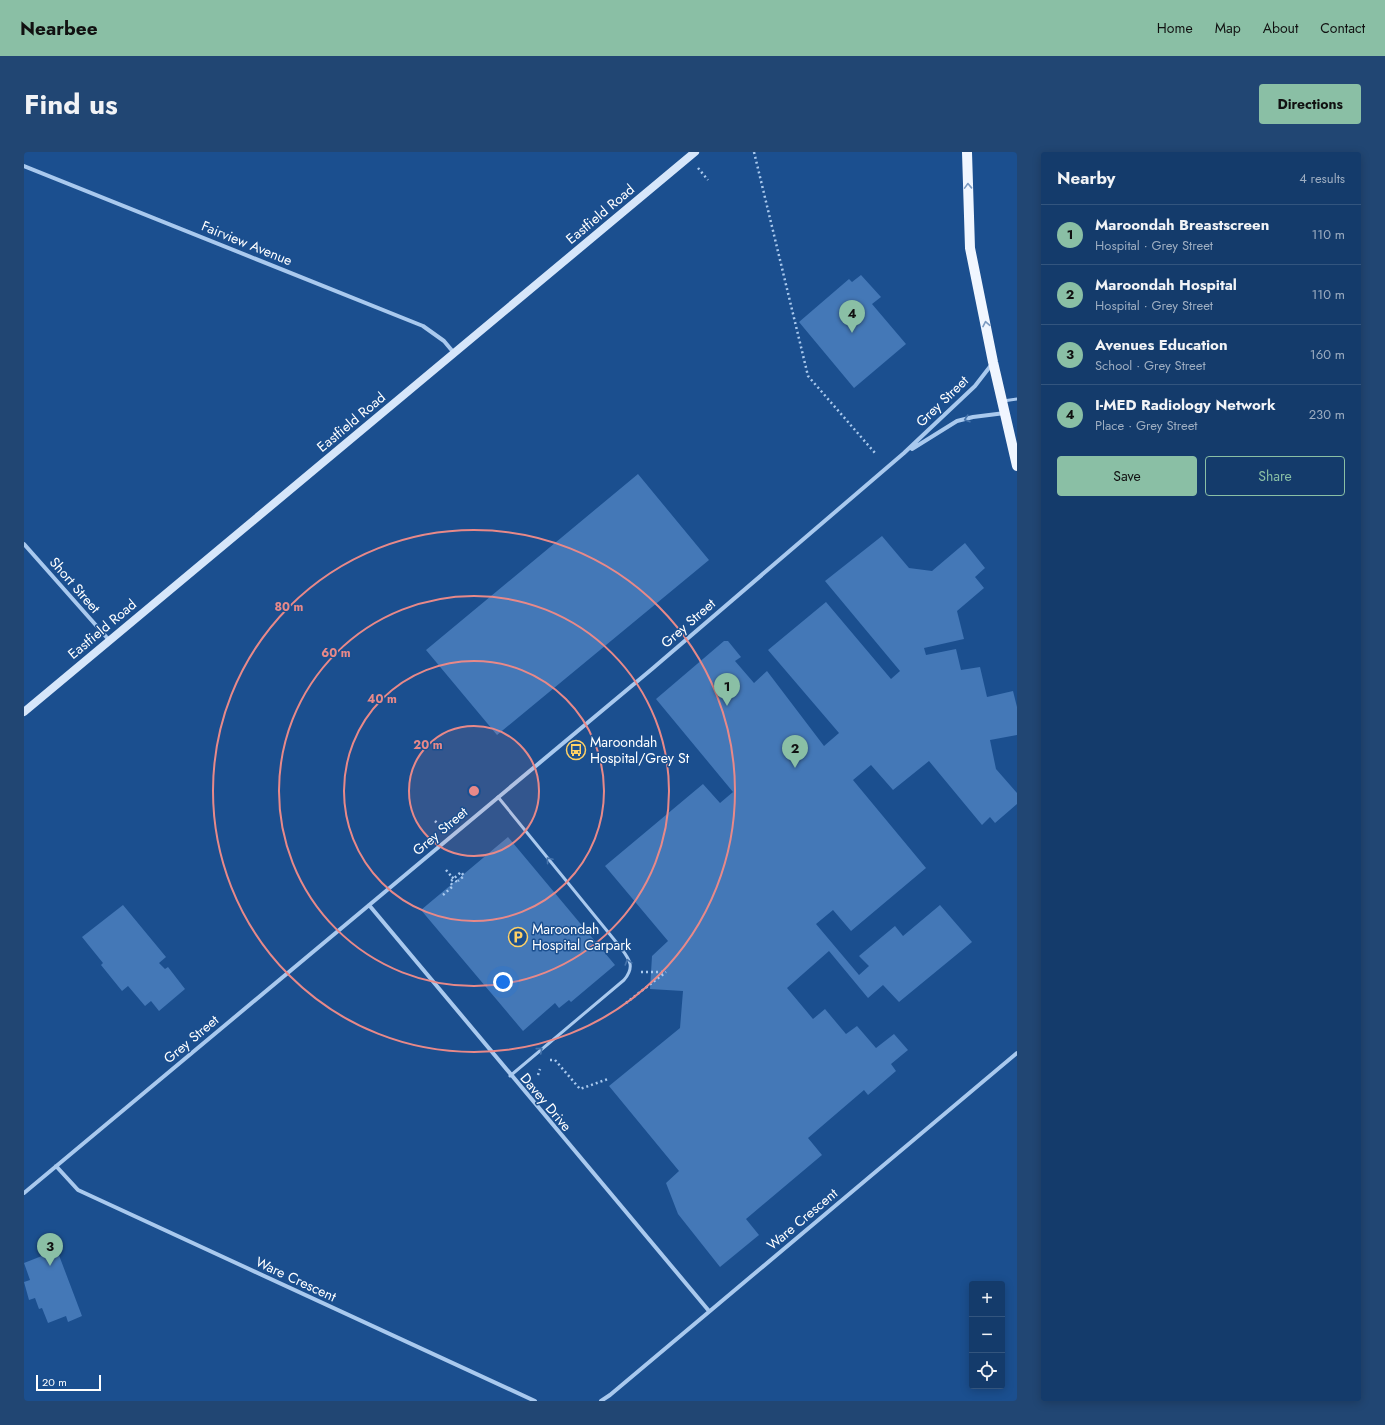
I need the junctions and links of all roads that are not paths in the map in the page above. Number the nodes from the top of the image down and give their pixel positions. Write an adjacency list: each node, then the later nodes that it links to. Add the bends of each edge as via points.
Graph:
1 (695, 152): 4 (main road, Eastfield Road)
2 (967, 152): 5 (main road, one-way to 2, via 970,248)
3 (24, 166): 4 (street, Fairview Avenue, via 423,326 444,341)
4 (454, 353): 12 (main road, Eastfield Road)
5 (993, 362): 7 (main road); 9 (street, Grey Street, via 975,386)
6 (1017, 399): 7 (lane)
7 (1003, 402): 8 (main road)
8 (1005, 413): 9 (street, Grey Street, one-way to 9, via 973,416 958,421); 10 (main road)
9 (904, 454): 14 (street, Grey Street)
10 (1017, 466)
11 (24, 544): 12 (street, Short Street)
12 (109, 640): 13 (main road, Eastfield Road)
13 (24, 712)
14 (498, 797): 15 (street, Grey Street); 17 (lane, one-way to 14, via 624,980 630,968 629,959 621,948)
15 (369, 905): 17 (street, Davey Drive); 18 (street, Grey Street)
16 (1017, 1053): 20 (street, Ware Crescent)
17 (510, 1076): 20 (street, Davey Drive)
18 (56, 1166): 19 (street, Grey Street); 21 (street, Ware Crescent, via 65,1178 84,1193)
19 (24, 1193)
20 (708, 1311): 22 (street, Ware Crescent)
21 (535, 1401)
22 (601, 1401)

